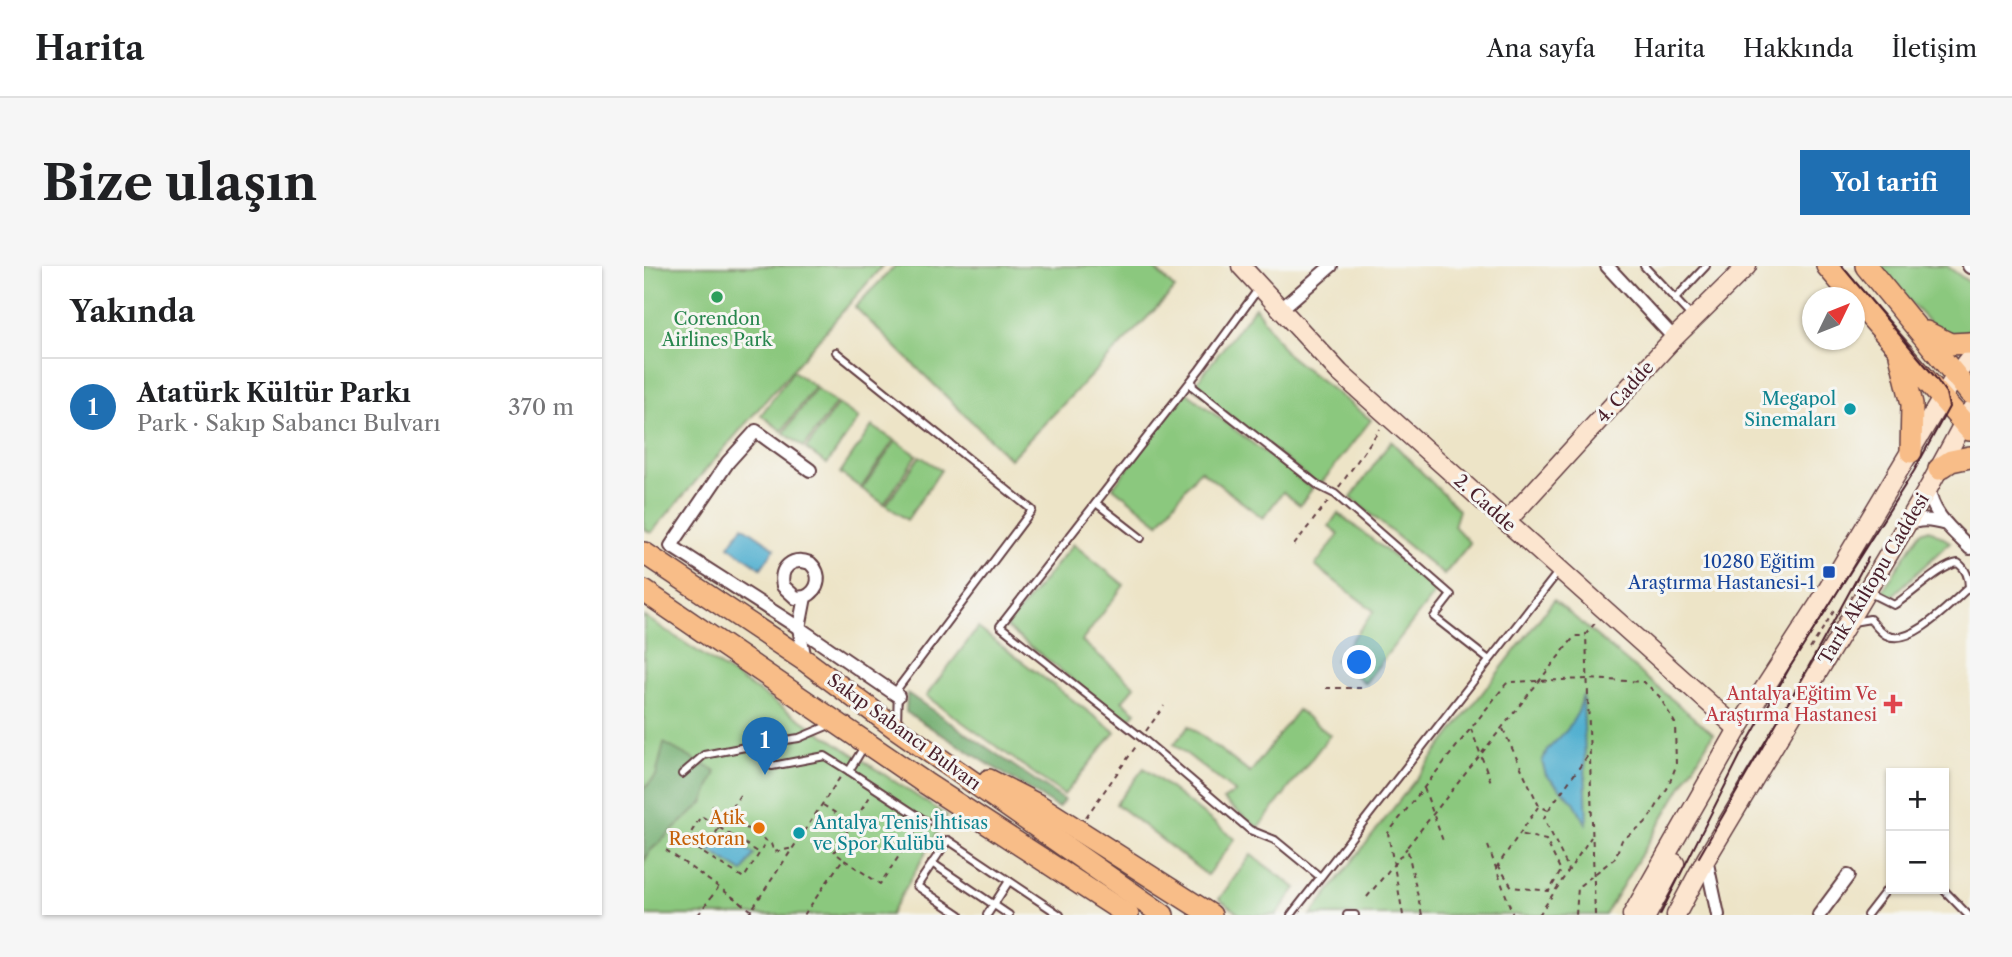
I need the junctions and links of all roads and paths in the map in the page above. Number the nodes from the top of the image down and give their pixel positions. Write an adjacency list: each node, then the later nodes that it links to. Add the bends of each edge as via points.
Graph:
1 (1241, 266): 9 (main road, 2. Cadde)
2 (1331, 266): 12 (street)
3 (1607, 266): 16 (street)
4 (1644, 266): 11 (lane)
5 (1706, 266): 11 (lane)
6 (1747, 266): 14 (main road, 4. Cadde)
7 (1827, 266): 10 (main road)
8 (1866, 266): 15 (main road)
9 (1260, 287): 12 (main road, 2. Cadde); 22 (lane)
10 (1845, 287)
11 (1675, 299): 14 (lane)
12 (1281, 309): 25 (main road, 2. Cadde, via 1340,373)
13 (1865, 310): 18 (main road)
14 (1694, 320): 16 (main road, 4. Cadde)
15 (1920, 328): 17 (main road, via 1950,344); 21 (main road)
16 (1674, 338): 33 (main road, 4. Cadde)
17 (1970, 342)
18 (1899, 349): 24 (main road); 27 (main road, via 1912,404)
19 (836, 352): 57 (lane, via 1032,510 898,688)
20 (1970, 357): 21 (main road, Tarık Akıltopu Caddesi)
21 (1956, 375): 23 (main road); 24 (main road, Tarık Akıltopu Caddesi)
22 (1192, 380): 31 (lane, via 1193,387); 32 (lane)
23 (1970, 393)
24 (1943, 399): 26 (main road); 27 (main road, Tarık Akıltopu Caddesi)
25 (1389, 417): 31 (path); 33 (main road, 2. Cadde)
26 (1968, 422): 30 (main road, Tarık Akıltopu Caddesi)
27 (1911, 452): 45 (main road, Tarık Akıltopu Caddesi)
28 (1970, 457): 30 (main road, via 1951,461)
29 (810, 470): 46 (street, via 756,431 728,462 671,546)
30 (1934, 478): 34 (street, via 1930,498); 35 (main road, Tarık Akıltopu Caddesi)
31 (1335, 494): 37 (path); 51 (lane, via 1451,595 1434,617)
32 (1096, 503): 36 (lane); 64 (lane, via 1000,626)
33 (1506, 522): 40 (main road, 2. Cadde)
34 (1946, 524): 35 (street, via 1927,520); 38 (street)
35 (1906, 525): 41 (main road, Tarık Akıltopu Caddesi)
36 (1141, 538)
37 (1294, 545)
38 (1970, 548)
39 (644, 553): 47 (main road, Sakıp Sabancı Bulvarı)
40 (1560, 570): 44 (main road, 2. Cadde); 51 (lane)
41 (1873, 580): 45 (main road, Tarık Akıltopu Caddesi); 49 (lane, via 1874,595 1894,605 1949,564 1964,568 1969,587 1924,628 1896,637 1885,635 1870,619 1853,621)
42 (644, 591): 59 (main road, Sakıp Sabancı Bulvarı)
43 (805, 597): 46 (street)
44 (1606, 611): 48 (path); 62 (main road, 2. Cadde)
45 (1834, 611): 49 (main road, Tarık Akıltopu Caddesi); 50 (path); 62 (main road, Tarık Akıltopu Caddesi)
46 (799, 628): 47 (street); 52 (street); 57 (street)
47 (768, 636): 52 (main road, Sakıp Sabancı Bulvarı)
48 (1586, 636): 53 (path); 54 (path, via 1576,636)
49 (1837, 639): 100 (main road, Tarık Akıltopu Caddesi)
50 (1810, 649)
51 (1489, 660): 106 (lane)
52 (806, 661): 63 (main road, Sakıp Sabancı Bulvarı)
53 (1588, 679): 54 (path); 67 (path); 105 (path, via 1644,682 1659,696 1675,723 1676,766 1668,788 1645,823 1622,840 1615,858)
54 (1540, 680): 60 (path, via 1506,684); 61 (path)
55 (1326, 688): 56 (path)
56 (1363, 688)
57 (898, 696): 63 (lane)
58 (1164, 706): 64 (path)
59 (837, 722): 65 (lane, via 799,738); 66 (main road, Sakıp Sabancı Bulvarı)
60 (1471, 728): 68 (path); 75 (path)
61 (1503, 728): 68 (path); 80 (path)
62 (1738, 729): 69 (main road, Tarık Akıltopu Caddesi)
63 (905, 734): 70 (main road); 125 (main road, Sakıp Sabancı Bulvarı)
64 (1142, 738): 87 (path); 106 (lane, via 1250,830 1275,840)
65 (766, 743): 71 (lane, via 772,766 825,756); 72 (lane, via 704,755)
66 (866, 743): 71 (lane); 74 (main road, Sakıp Sabancı Bulvarı)
67 (1590, 753): 81 (path); 90 (path)
68 (1481, 755): 73 (path); 82 (path)
69 (1718, 764): 137 (main road, Tarık Akıltopu Caddesi); 138 (main road, via 1695,824)
70 (958, 765): 87 (main road); 126 (main road)
71 (847, 770): 76 (lane); 78 (path)
72 (682, 775)
73 (1491, 782)
74 (925, 783): 123 (main road); 124 (main road, Sakıp Sabancı Bulvarı)
75 (1423, 787): 82 (path); 102 (path, via 1388,832)
76 (875, 788): 84 (lane); 85 (path)
77 (740, 795): 83 (path)
78 (822, 804): 85 (path); 95 (path)
79 (712, 806): 83 (path)
80 (1539, 806): 81 (path); 89 (path)
81 (1548, 810): 104 (path, via 1544,818)
82 (1434, 814): 92 (path); 94 (path)
83 (727, 816): 86 (path); 91 (path)
84 (926, 822)
85 (852, 824): 99 (path, via 834,852)
86 (719, 828): 97 (path); 97 (path, via 701,816 685,841); 98 (path)
87 (1077, 830): 127 (main road)
88 (915, 832): 99 (path, via 880,884)
89 (1520, 834): 103 (path); 103 (path, via 1546,840 1561,871 1549,891 1512,887)
90 (1593, 835): 104 (path); 105 (path)
91 (767, 841): 95 (path, via 774,852); 98 (path)
92 (1443, 841)
93 (1488, 846): 103 (path)
94 (1407, 847): 102 (path); 132 (path)
95 (794, 848): 114 (path)
96 (666, 850): 109 (path)
97 (703, 853): 98 (path, via 744,878)
98 (760, 853)
99 (843, 859): 118 (path)
100 (1706, 859): 139 (main road, Tarık Akıltopu Caddesi); 140 (street)
101 (932, 863): 108 (lane, via 948,840); 113 (lane); 119 (lane, via 917,886)
102 (1392, 866): 112 (path); 131 (path)
103 (1497, 866): 133 (path)
104 (1569, 870): 134 (path)
105 (1594, 874): 135 (path, via 1578,887); 136 (path)
106 (1319, 876): 128 (lane)
107 (1848, 876): 141 (street)
108 (1009, 881): 113 (lane); 122 (lane)
109 (718, 887): 114 (path); 115 (path)
110 (1886, 890): 142 (lane)
111 (1948, 894): 143 (lane)
112 (1367, 897)
113 (994, 904): 120 (lane); 121 (lane)
114 (752, 910): 116 (path); 117 (path)
115 (698, 915)
116 (748, 915)
117 (758, 915)
118 (804, 915)
119 (960, 915)
120 (987, 915)
121 (1009, 915)
122 (1060, 915)
123 (1108, 915)
124 (1128, 915)
125 (1163, 915)
126 (1187, 915)
127 (1211, 915)
128 (1291, 915)
129 (1347, 915): 130 (lane)
130 (1355, 915)
131 (1402, 915)
132 (1422, 915)
133 (1513, 915)
134 (1539, 915)
135 (1576, 915)
136 (1595, 915)
137 (1632, 915)
138 (1647, 915)
139 (1676, 915)
140 (1718, 915)
141 (1819, 915)
142 (1867, 915)
143 (1968, 915)

